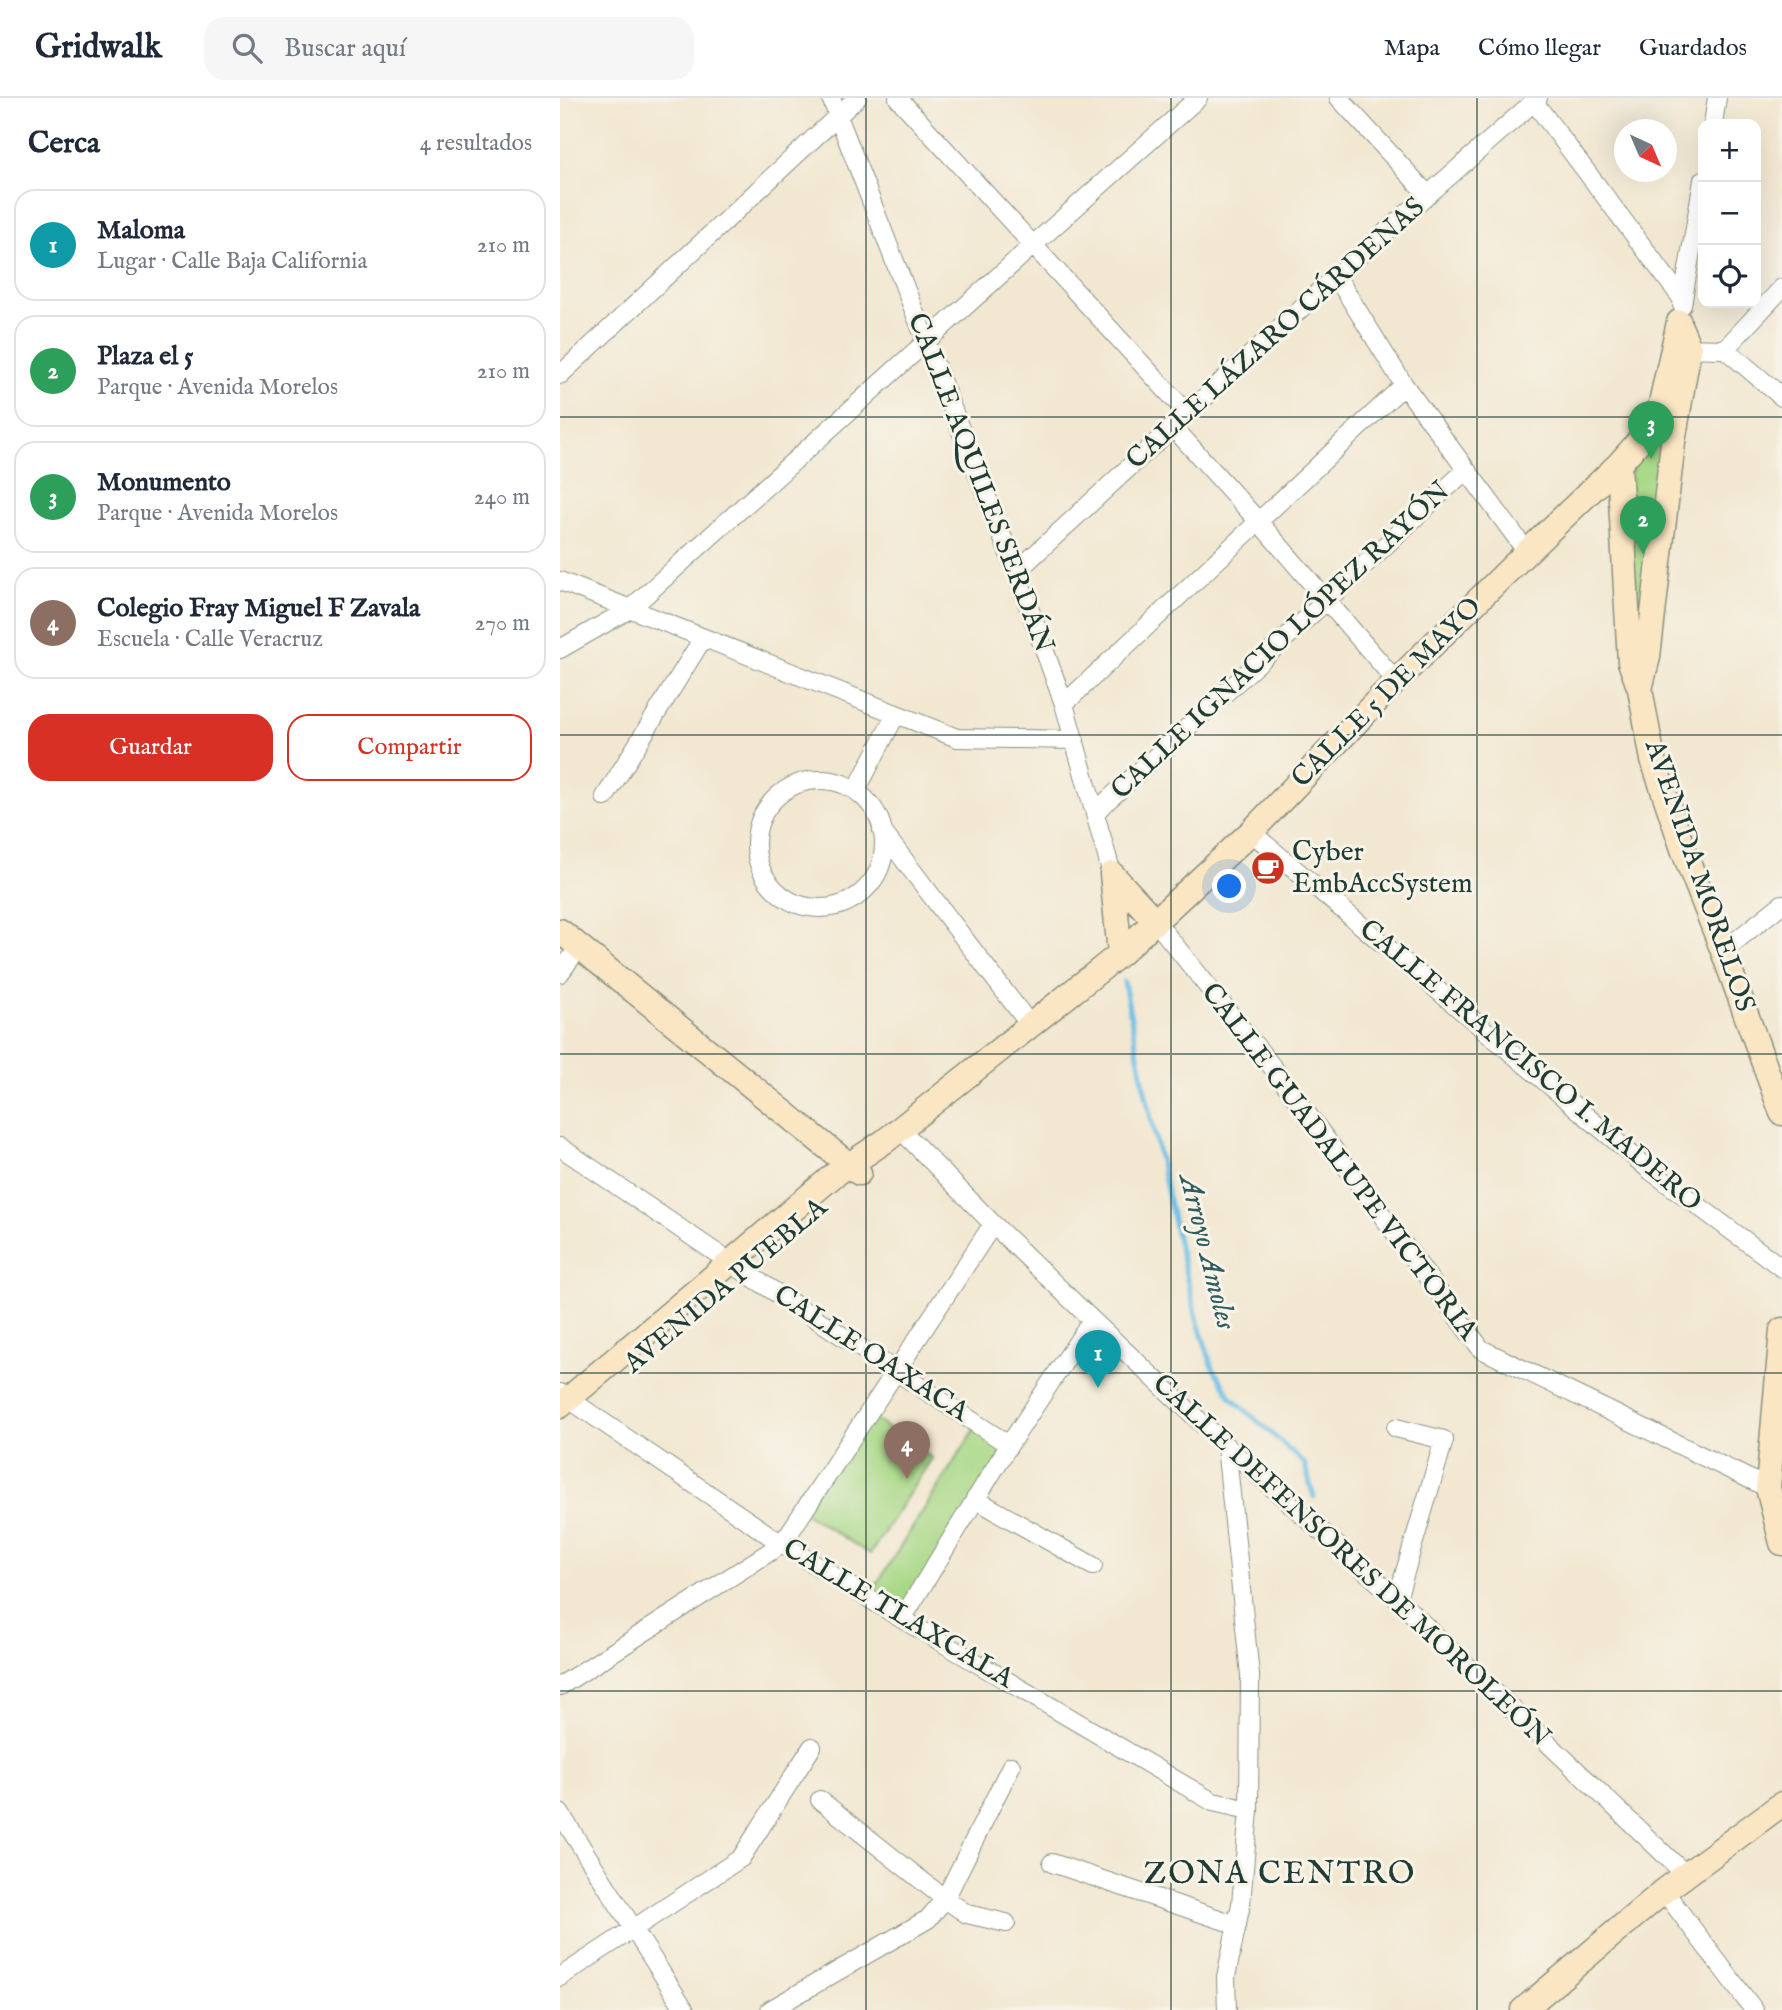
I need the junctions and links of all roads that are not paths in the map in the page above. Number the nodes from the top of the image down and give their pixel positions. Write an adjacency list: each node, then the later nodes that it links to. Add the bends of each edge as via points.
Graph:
1 (831, 98): 8 (street, CALLE AQUILES SERDÁN)
2 (857, 98): 8 (street)
3 (898, 98): 12 (street)
4 (1198, 98): 12 (street)
5 (1339, 98): 11 (street)
6 (1717, 98): 9 (street)
7 (1536, 100): 11 (street, CALLE LÁZARO CÁRDENAS); 15 (street)
8 (837, 115): 16 (street, CALLE AQUILES SERDÁN); 19 (street)
9 (1714, 119)
10 (1703, 182): 15 (street)
11 (1428, 194): 13 (street, CALLE LÁZARO CÁRDENAS)
12 (1032, 246): 16 (street); 22 (street)
13 (1336, 276): 20 (street); 22 (street, CALLE LÁZARO CÁRDENAS)
14 (1782, 288): 18 (street)
15 (1681, 311): 17 (street)
16 (927, 342): 30 (street, CALLE AQUILES SERDÁN); 33 (street)
17 (1680, 348): 18 (street); 24 (street, CALLE 5 DE MAYO, via 1659,412); 25 (street, AVENIDA MORELOS)
18 (1725, 349): 21 (street)
19 (560, 375)
20 (1404, 385): 27 (street); 28 (street)
21 (1782, 397)
22 (1188, 414): 23 (street, CALLE LÁZARO CÁRDENAS)
23 (1173, 427): 28 (street); 30 (street, CALLE LÁZARO CÁRDENAS)
24 (1641, 439): 25 (street, via 1657,432); 26 (street, CALLE 5 DE MAYO)
25 (1673, 442): 37 (street, AVENIDA MORELOS, via 1648,657)
26 (1619, 464): 29 (street, CALLE 5 DE MAYO); 37 (street, via 1630,662)
27 (1466, 470): 29 (street); 32 (street, CALLE IGNACIO LÓPEZ RAYÓN)
28 (1259, 522): 32 (street); 38 (street)
29 (1527, 552): 36 (street, CALLE 5 DE MAYO)
30 (1016, 572): 38 (street, CALLE AQUILES SERDÁN)
31 (560, 581): 33 (street)
32 (1327, 600): 36 (street); 43 (street, CALLE IGNACIO LÓPEZ RAYÓN)
33 (630, 609): 34 (street); 35 (street)
34 (703, 638): 39 (street); 42 (street)
35 (560, 649)
36 (1396, 681): 45 (street, CALLE 5 DE MAYO)
37 (1640, 689): 50 (street, AVENIDA MORELOS, via 1653,760)
38 (1064, 704): 40 (street, CALLE AQUILES SERDÁN)
39 (895, 714): 40 (street, via 957,738); 41 (street)
40 (1075, 740): 43 (street, CALLE AQUILES SERDÁN)
41 (856, 791): 44 (street, via 874,812); 44 (street, via 837,782 807,780 771,799 759,819 755,842 768,880 799,904 820,909 851,903 871,886 880,870)
42 (605, 797)
43 (1095, 812): 46 (street, CALLE AQUILES SERDÁN)
44 (882, 831): 53 (street)
45 (1251, 832): 48 (street, CALLE 5 DE MAYO); 60 (street, CALLE FRANCISCO I. MADERO, via 1651,1171)
46 (1112, 874): 48 (street, CALLE AQUILES SERDÁN); 51 (street, CALLE AQUILES SERDÁN)
47 (1782, 904): 50 (street)
48 (1156, 922): 51 (street, AVENIDA PUEBLA); 69 (street, CALLE GUADALUPE VICTORIA, via 1274,1069 1481,1349)
49 (569, 939): 52 (street); 57 (street)
50 (1723, 951): 54 (street, AVENIDA MORELOS)
51 (1120, 954): 53 (street, AVENIDA PUEBLA)
52 (560, 973)
53 (1030, 1025): 55 (street, AVENIDA PUEBLA)
54 (1782, 1112)
55 (892, 1135): 57 (street, AVENIDA PUEBLA); 58 (street, CALLE DEFENSORES DE MOROLEÓN)
56 (560, 1147): 59 (street, CALLE OAXACA)
57 (854, 1169): 59 (street, AVENIDA PUEBLA)
58 (993, 1224): 61 (street, CALLE DEFENSORES DE MOROLEÓN); 63 (street)
59 (737, 1266): 63 (street, CALLE OAXACA); 64 (street, AVENIDA PUEBLA)
60 (1782, 1268)
61 (1092, 1320): 67 (street); 68 (street, CALLE DEFENSORES DE MOROLEÓN)
62 (1782, 1330): 69 (street)
63 (896, 1370): 67 (street, CALLE OAXACA); 71 (street)
64 (567, 1401): 65 (street, AVENIDA PUEBLA); 71 (street, CALLE TLAXCALA)
65 (560, 1424)
66 (1396, 1428): 74 (street, via 1444,1440)
67 (1009, 1445): 70 (street)
68 (1226, 1446): 74 (street, CALLE DEFENSORES DE MOROLEÓN); 81 (street, via 1250,1675)
69 (1768, 1488): 72 (street)
70 (975, 1499): 73 (street); 75 (street)
71 (782, 1544): 75 (street, CALLE TLAXCALA); 76 (street)
72 (1782, 1544)
73 (1093, 1566)
74 (1397, 1599): 84 (street, CALLE DEFENSORES DE MOROLEÓN)
75 (902, 1619): 81 (street, CALLE TLAXCALA, via 1213,1802)
76 (560, 1686)
77 (812, 1747): 89 (street, via 741,1858)
78 (1011, 1766): 86 (street)
79 (820, 1800): 86 (street)
80 (1782, 1804): 84 (street)
81 (1249, 1810): 88 (street)
82 (560, 1813): 89 (street)
83 (1052, 1863): 88 (street)
84 (1685, 1874): 85 (street)
85 (1664, 1891): 94 (street); 95 (street)
86 (945, 1899): 87 (street, via 967,1914); 92 (street, via 928,1919)
87 (1006, 1923)
88 (1237, 1925): 93 (street, via 1226,1977)
89 (633, 1929): 90 (street); 91 (street)
90 (560, 1977)
91 (685, 2010)
92 (770, 2010)
93 (1227, 2010)
94 (1523, 2010)
95 (1754, 2010)

